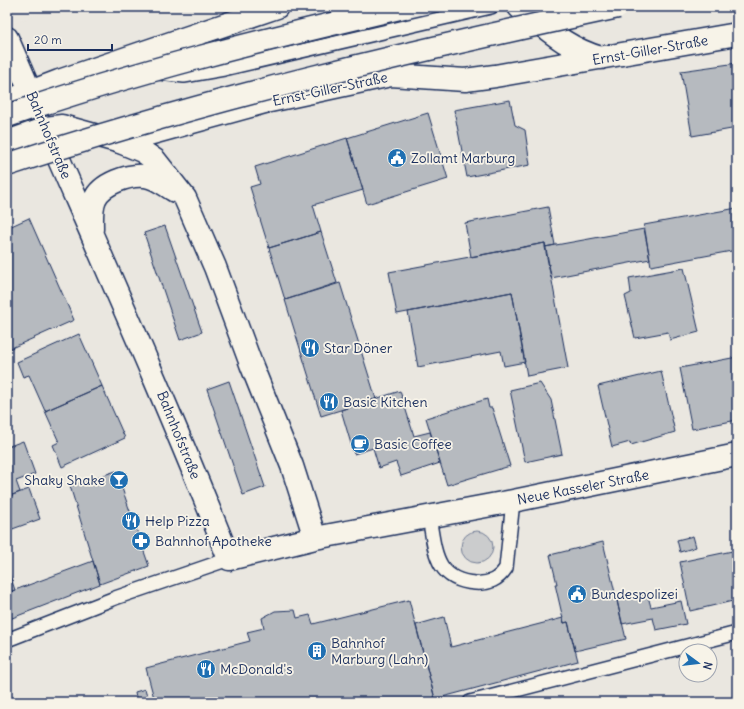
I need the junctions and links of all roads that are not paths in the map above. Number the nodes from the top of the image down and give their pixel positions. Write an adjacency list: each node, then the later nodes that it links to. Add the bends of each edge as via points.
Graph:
1 (277, 7): 9 (main road)
2 (404, 7): 12 (main road, bridge, via 300,31 136,75)
3 (492, 7): 9 (lane, via 184,76 149,71 126,63)
4 (519, 7): 8 (main road, via 581,53)
5 (618, 7): 16 (main road, bridge, via 486,35 311,77 174,114)
6 (737, 34): 8 (main road, Ernst-Giller-Straße)
7 (7, 38): 10 (main road, Bahnhofstraße)
8 (602, 58): 15 (main road, Ernst-Giller-Straße, via 465,80 391,75 265,102)
9 (101, 67): 10 (main road)
10 (28, 84): 11 (main road); 13 (main road, Bahnhofstraße)
11 (7, 101)
12 (7, 116)
13 (46, 128): 14 (main road); 15 (main road, via 62,126); 18 (main road, Bahnhofstraße)
14 (7, 142)
15 (120, 142): 17 (main road, via 142,151 155,160)
16 (7, 165)
17 (185, 198): 18 (main road, Bahnhofstraße, via 154,178 145,176 113,182 100,190 94,200); 22 (main road, via 215,267 292,466)
18 (91, 233): 23 (main road, Bahnhofstraße, via 154,373)
19 (737, 455): 20 (main road, Neue Kasseler Straße)
20 (513, 501): 21 (main road, Neue Kasseler Straße); 21 (lane, via 506,568 500,576 490,582 464,582 452,578 442,568 436,553)
21 (429, 517): 22 (main road)
22 (315, 538): 23 (main road)
23 (229, 559): 25 (lane, via 115,598)
24 (737, 632): 26 (lane)
25 (7, 640)
26 (470, 702)

